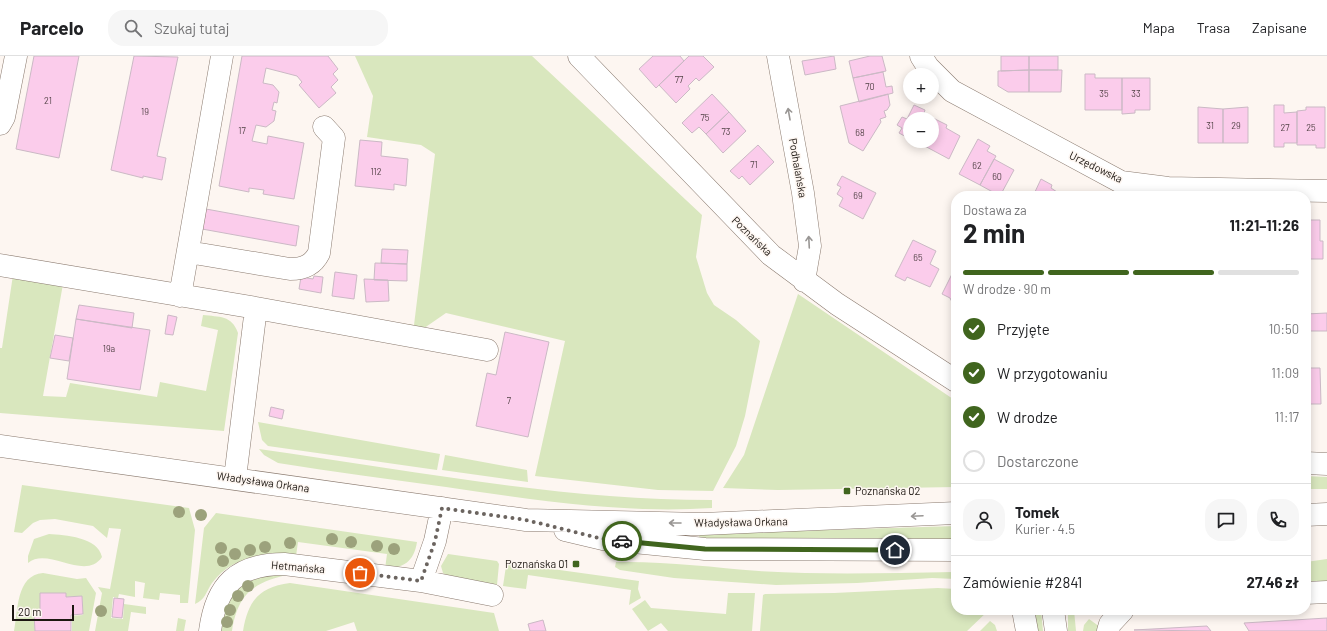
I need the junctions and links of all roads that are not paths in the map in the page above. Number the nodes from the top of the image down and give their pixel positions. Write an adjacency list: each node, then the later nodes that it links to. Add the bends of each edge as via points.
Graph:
1 (16, 56): 6 (street, via 4,117)
2 (222, 56): 9 (street)
3 (579, 56): 11 (street, Poznańska, via 734,219 771,255)
4 (778, 56): 11 (street, Podhalańska, one-way to 4, via 810,246)
5 (920, 56): 8 (street, Urzędowska, via 952,91 1121,182 1168,188)
6 (0, 124)
7 (324, 127): 9 (street, via 334,138 319,253 315,260 299,269 290,269)
8 (1327, 191)
9 (188, 252): 12 (street)
10 (0, 265): 12 (street)
11 (804, 281): 15 (street, Poznańska)
12 (180, 296): 13 (street)
13 (256, 308): 14 (street, via 306,321); 19 (street)
14 (487, 350)
15 (951, 378)
16 (0, 446): 19 (street, Władysława Orkana)
17 (1311, 463): 18 (street)
18 (1327, 464)
19 (235, 478): 20 (street, Władysława Orkana)
20 (442, 508): 24 (street, Władysława Orkana); 26 (street, via 435,541)
21 (951, 514): 24 (street, Władysława Orkana, one-way to 24, via 704,524)
22 (1327, 514): 23 (street)
23 (1311, 515)
24 (526, 520): 25 (street, Władysława Orkana, via 603,539 668,547 748,550)
25 (951, 550)
26 (421, 581): 29 (street, Hetmańska); 33 (street, Hetmańska, via 284,564 263,564 242,573 224,588 216,600)
27 (1327, 592): 28 (street)
28 (1311, 593)
29 (492, 595)
30 (1023, 615): 34 (street)
31 (1054, 615): 35 (street)
32 (1119, 615): 36 (street, via 1110,624)
33 (210, 631)
34 (1027, 631)
35 (1056, 631)
36 (1108, 631)

